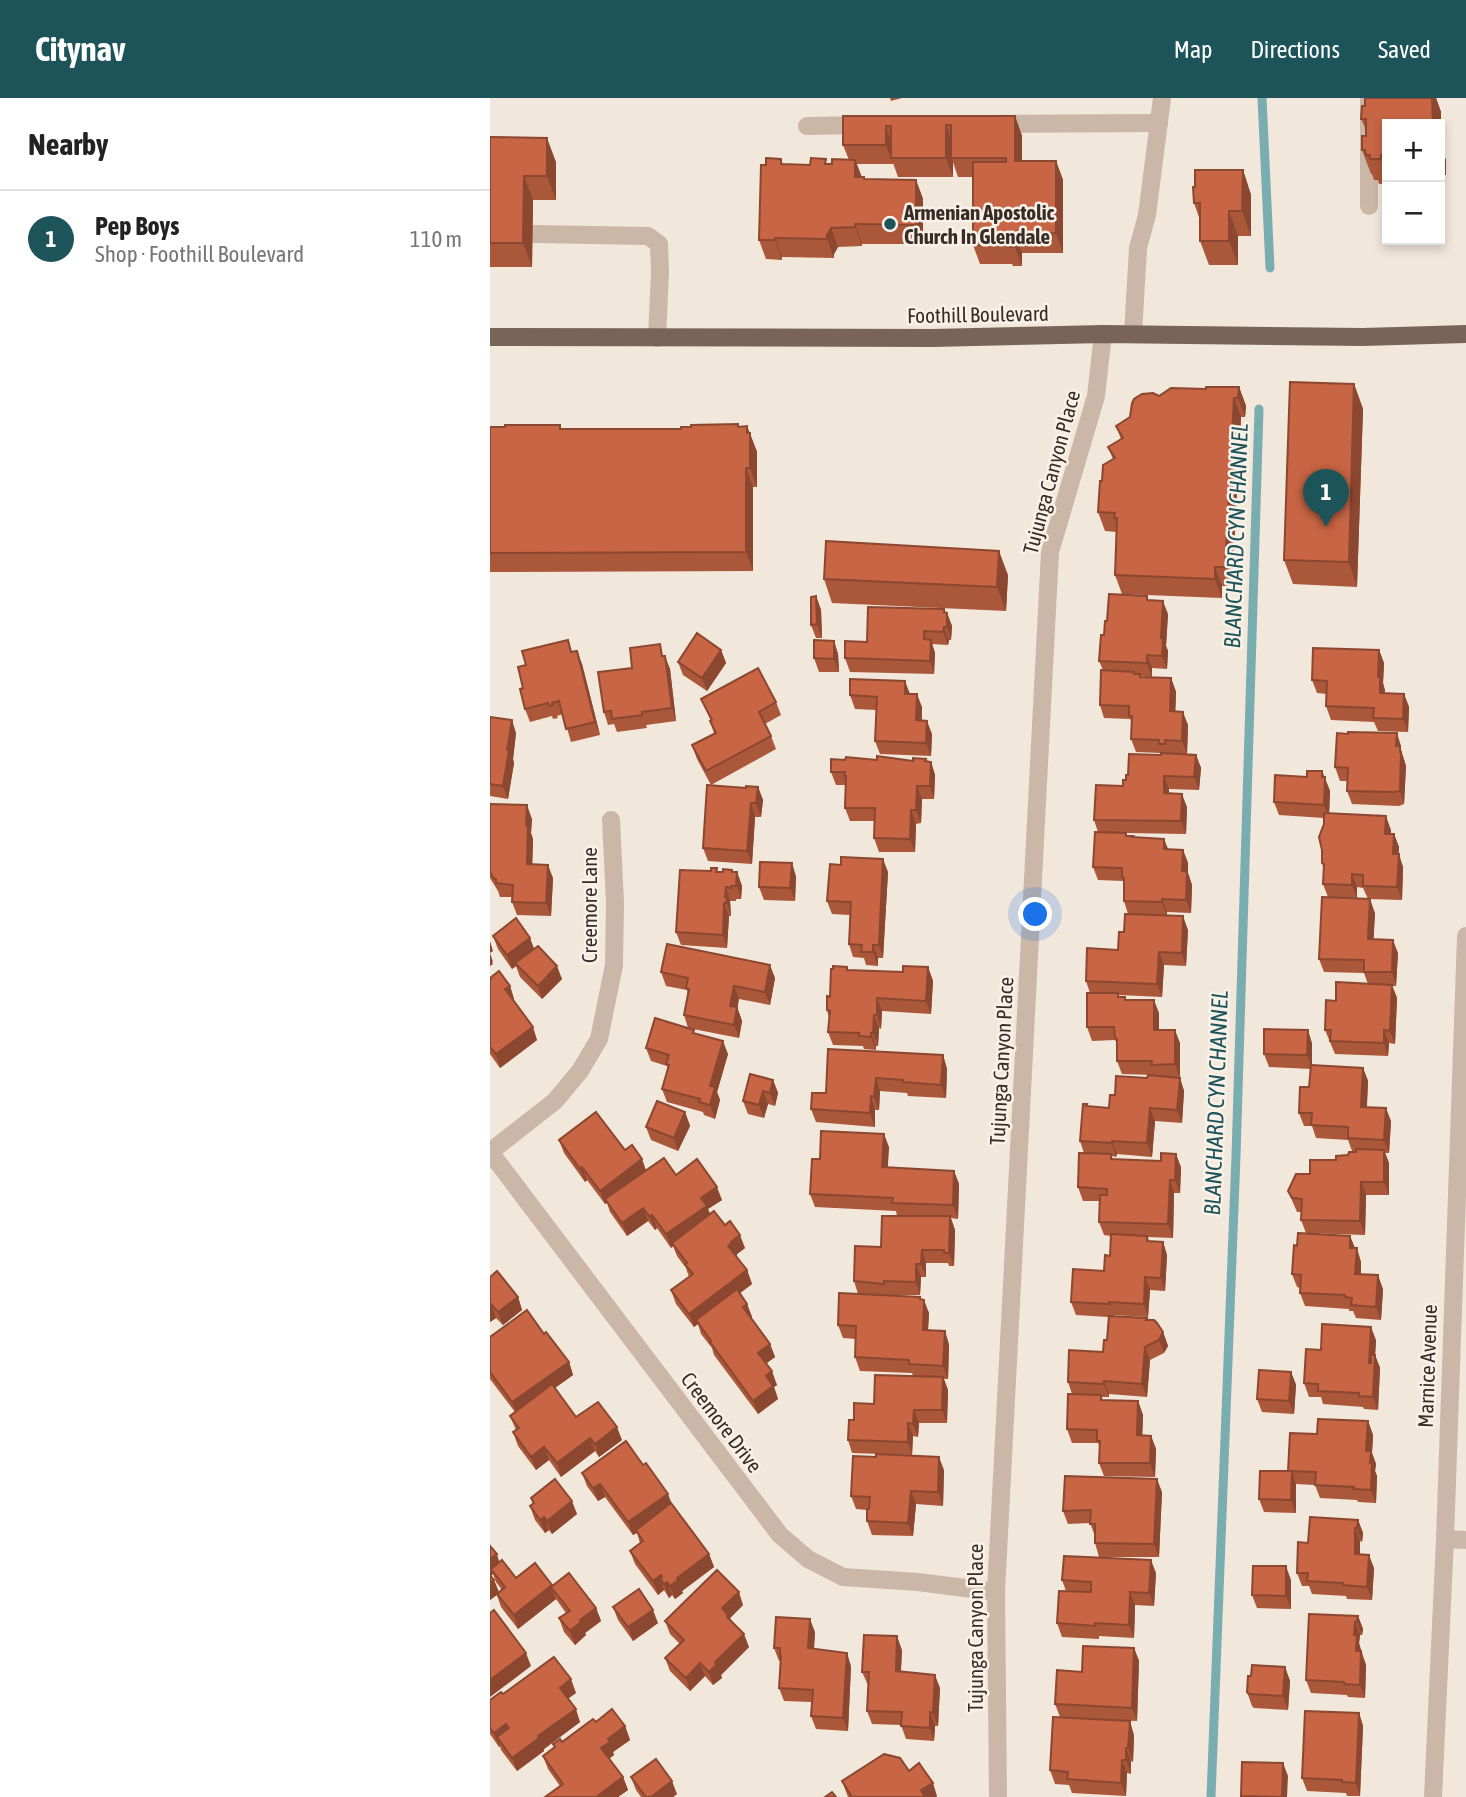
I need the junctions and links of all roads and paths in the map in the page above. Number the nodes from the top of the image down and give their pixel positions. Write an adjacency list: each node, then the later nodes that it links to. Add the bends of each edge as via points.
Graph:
1 (1162, 98): 3 (street)
2 (1369, 98): 7 (street)
3 (1159, 123): 4 (street); 10 (street, via 1138,248)
4 (983, 124)
5 (888, 125): 6 (street)
6 (807, 126)
7 (1369, 206)
8 (534, 234): 13 (street, via 648,236 659,244)
9 (1103, 334): 10 (main road, Foothill Boulevard); 13 (main road, Foothill Boulevard); 20 (street, Tujunga Canyon Place, via 1096,396 1050,552)
10 (1133, 334): 11 (main road, Foothill Boulevard)
11 (1466, 334)
12 (490, 337): 13 (main road, Foothill Boulevard)
13 (657, 338)
14 (611, 820): 16 (street, Creemore Lane, via 614,965 599,1039 555,1101)
15 (1466, 936): 17 (street, Marnice Avenue)
16 (490, 1152): 20 (street, Creemore Drive, via 780,1535 808,1559 843,1577)
17 (1461, 1180): 18 (street, Marnice Avenue)
18 (1445, 1539): 19 (street); 22 (street, Marnice Avenue)
19 (1466, 1540)
20 (996, 1592): 21 (street, Tujunga Canyon Place)
21 (998, 1797)
22 (1433, 1797)

